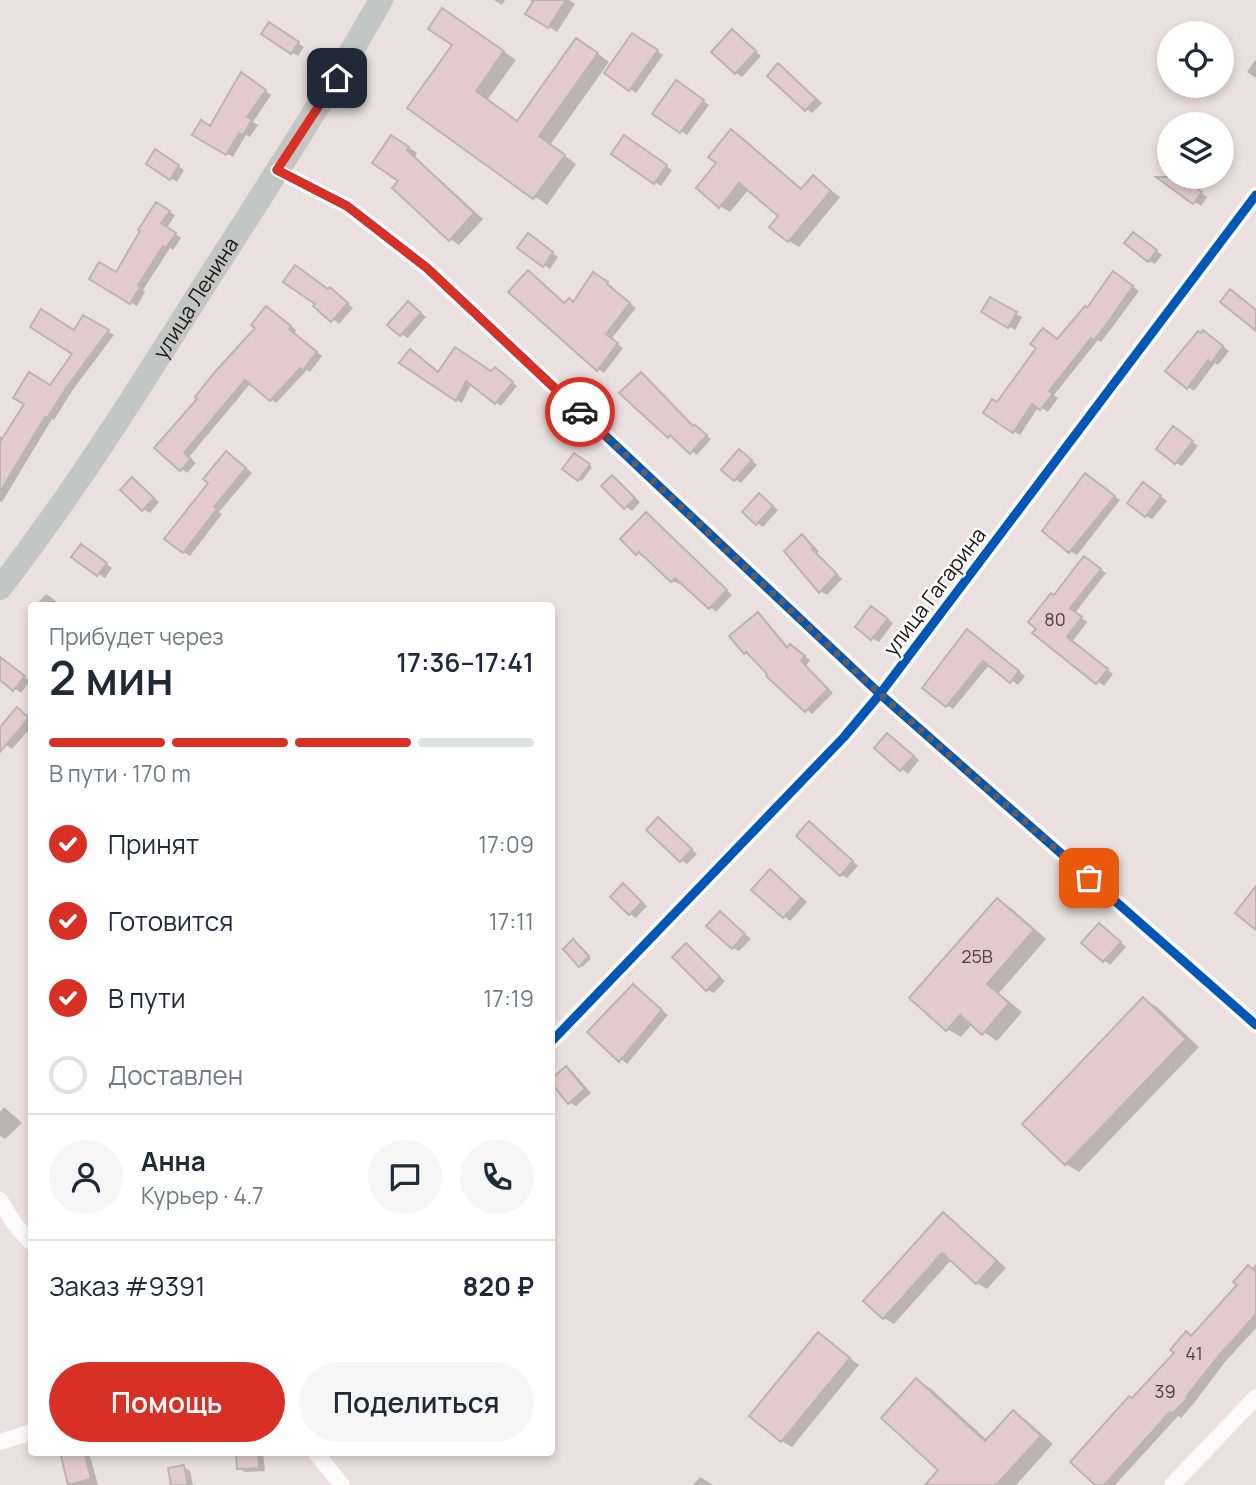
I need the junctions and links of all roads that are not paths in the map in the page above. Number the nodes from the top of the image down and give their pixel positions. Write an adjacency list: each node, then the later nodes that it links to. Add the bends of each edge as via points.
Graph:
1 (382, 0): 2 (main road, улица Ленина)
2 (277, 170): 4 (main road, улица Ленина, via 126,410); 5 (street, via 347,206 427,268)
3 (1256, 195): 5 (street, улица Гагарина)
4 (0, 588)
5 (880, 694): 6 (street); 7 (street, улица Гагарина)
6 (1256, 1026)
7 (555, 1038)
8 (0, 1200): 9 (street)
9 (28, 1239)
10 (1256, 1397): 15 (street)
11 (28, 1433): 12 (street)
12 (0, 1442)
13 (319, 1456): 14 (street)
14 (342, 1485)
15 (1172, 1485)

